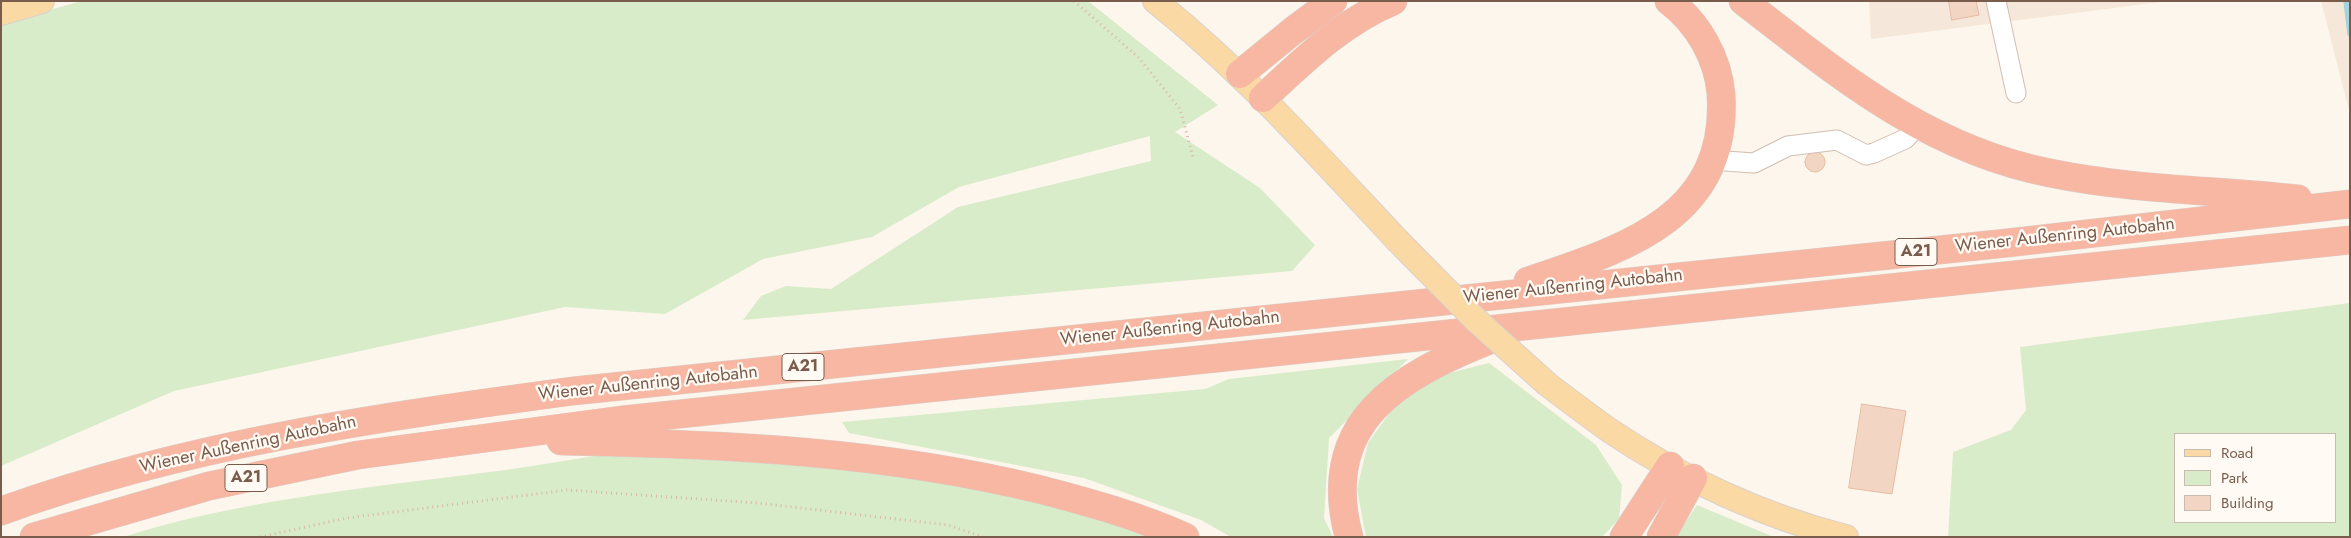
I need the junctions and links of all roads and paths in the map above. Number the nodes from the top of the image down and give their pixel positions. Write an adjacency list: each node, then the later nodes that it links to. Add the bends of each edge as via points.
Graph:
1 (42, 1): 9 (main road)
2 (1074, 1): 14 (path, via 1139,58 1180,109)
3 (1155, 1): 10 (main road)
4 (1333, 1): 10 (highway)
5 (1393, 1): 12 (highway, via 1356,20 1320,45)
6 (1668, 1): 15 (highway, via 1705,41 1715,64 1722,112 1719,137)
7 (1743, 1): 13 (highway, via 1873,99)
8 (1996, 1): 11 (street)
9 (1, 13)
10 (1240, 74): 12 (main road)
11 (2016, 93)
12 (1263, 98): 21 (main road, bridge, via 1476,320 1548,384 1610,431)
13 (1919, 126): 15 (street, via 1905,139 1866,155 1837,140 1788,146 1754,163); 16 (highway, via 1990,156 2048,173 2128,185)
14 (1193, 156)
15 (1711, 160): 18 (highway, via 1701,184 1662,225 1602,256)
16 (2348, 204): 18 (highway, Wiener Außenring Autobahn / A21, via 2006,243)
17 (2350, 240): 19 (highway, Wiener Außenring Autobahn / A21)
18 (1485, 295): 22 (highway, Wiener Außenring Autobahn / A21, via 474,404 336,425 204,451 71,486)
19 (1520, 327): 20 (highway, Wiener Außenring Autobahn / A21, via 622,420); 27 (highway, via 1436,362 1393,390 1372,410 1356,431 1342,478 1342,500)
20 (462, 440): 23 (highway, Wiener Außenring Autobahn / A21, via 358,455 209,486); 26 (highway, via 753,447 822,452 998,480 1078,499)
21 (1681, 472): 28 (highway); 29 (highway); 30 (main road, via 1750,505 1816,530)
22 (1, 511)
23 (34, 537)
24 (260, 537): 25 (path, via 347,518 567,490 758,503 948,525)
25 (983, 537)
26 (1186, 537)
27 (1349, 537)
28 (1624, 537)
29 (1661, 537)
30 (1846, 537)

